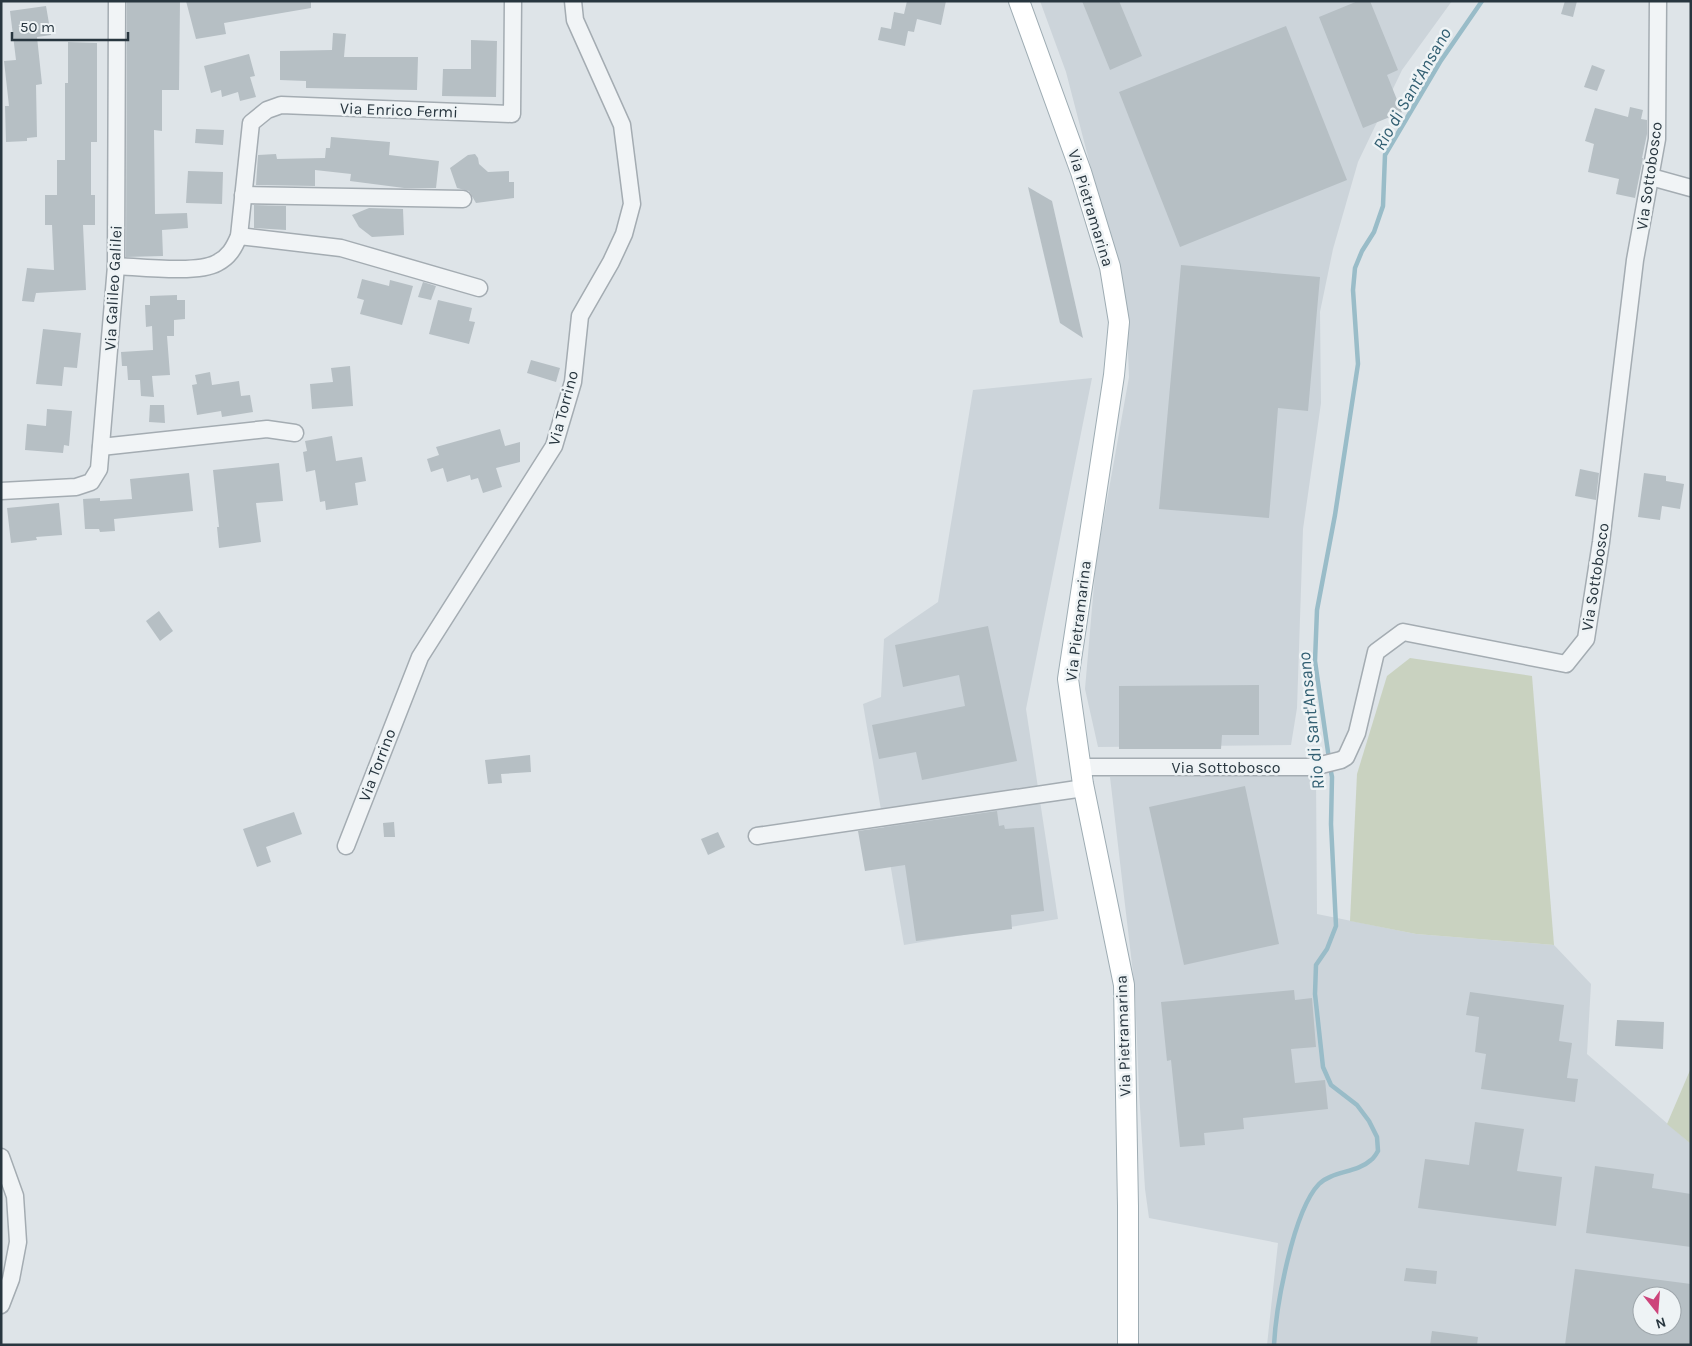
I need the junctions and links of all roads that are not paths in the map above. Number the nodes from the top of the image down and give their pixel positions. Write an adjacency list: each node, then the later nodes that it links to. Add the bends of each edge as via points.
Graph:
1 (117, 1): 11 (street, Via Galileo Galilei)
2 (513, 1): 8 (street, Via Enrico Fermi, via 512,114 281,105 267,110 251,123)
3 (573, 1): 19 (street, Via Torrino, via 575,20 622,125 632,204 624,234 580,316 573,382 554,446 420,657)
4 (1019, 1): 16 (main road, Via Pietramarina, via 1081,172 1110,268 1118,322 1114,375 1068,678)
5 (1658, 1): 6 (street, Via Sottobosco, via 1657,139)
6 (1651, 177): 7 (street); 16 (street, Via Sottobosco, via 1636,260 1586,638 1566,664 1403,632 1376,652 1357,733 1346,757 1341,760 1317,766)
7 (1691, 188)
8 (243, 195): 9 (street); 10 (street, Via Enrico Fermi)
9 (463, 199)
10 (239, 236): 11 (street, Via Enrico Fermi, via 232,252 216,264 186,270); 12 (street, via 341,248)
11 (116, 266): 14 (street, Via Galileo Galilei)
12 (479, 288)
13 (294, 433): 14 (street, via 267,429)
14 (101, 447): 15 (street, Via Galileo Galilei, via 99,469 91,482 76,487)
15 (1, 491)
16 (1081, 768): 17 (main road, Via Pietramarina)
17 (1084, 788): 18 (street); 22 (main road, Via Pietramarina, via 1124,985)
18 (757, 836)
19 (346, 846)
20 (1, 1157): 21 (street, via 15,1196 18,1242 11,1279)
21 (1, 1305)
22 (1128, 1345)

